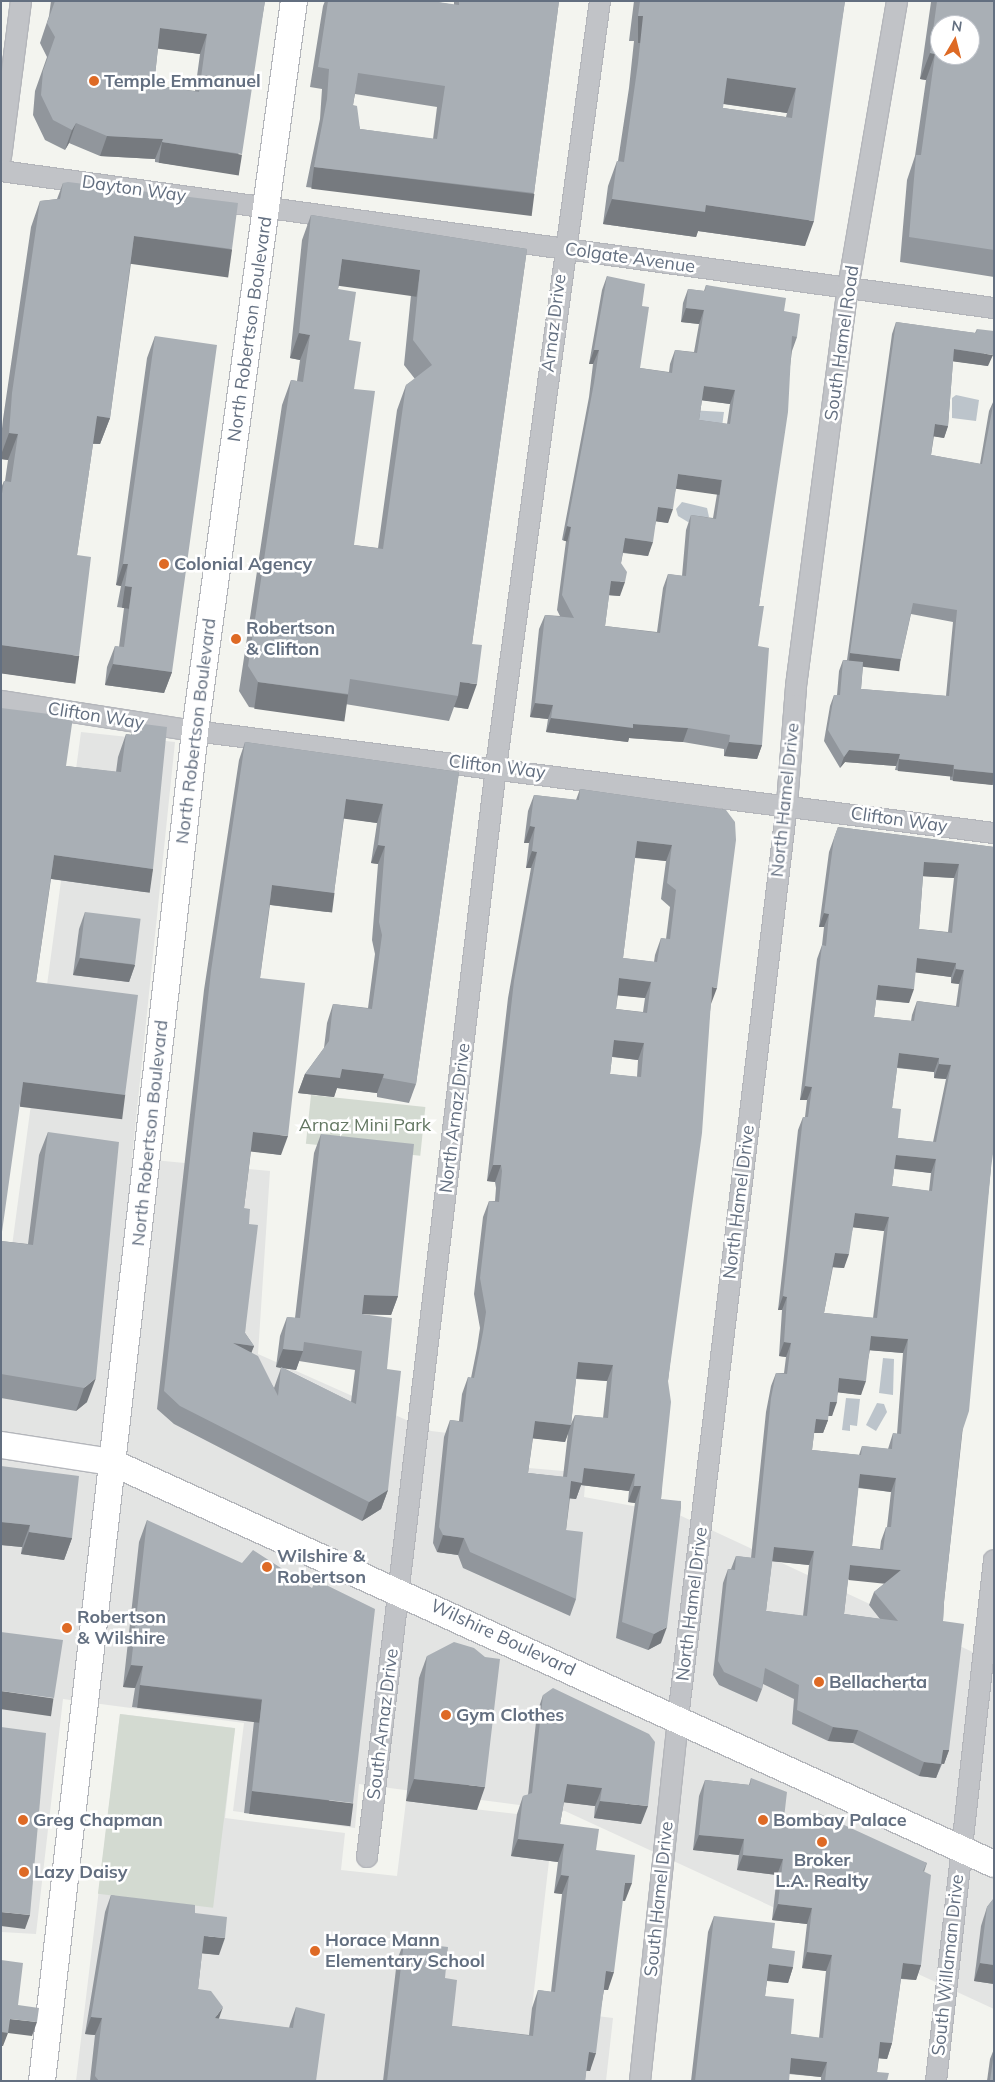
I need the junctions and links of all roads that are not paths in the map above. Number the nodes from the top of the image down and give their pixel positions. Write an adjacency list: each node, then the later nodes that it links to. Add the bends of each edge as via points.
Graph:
1 (21, 1): 5 (street)
2 (294, 1): 7 (main road, North Robertson Boulevard)
3 (600, 1): 8 (street, Arnaz Drive)
4 (897, 1): 9 (street, South Hamel Road)
5 (1, 157)
6 (1, 171): 7 (street, Dayton Way)
7 (266, 207): 8 (street, Colgate Avenue); 14 (main road, North Robertson Boulevard)
8 (564, 249): 9 (street, Colgate Avenue); 11 (street, Arnaz Drive)
9 (848, 288): 10 (street, Colgate Avenue); 12 (street, South Hamel Road)
10 (994, 308)
11 (512, 646): 15 (street, North Arnaz Drive)
12 (796, 686): 16 (street, North Hamel Drive)
13 (1, 701): 14 (street, Clifton Way)
14 (195, 731): 15 (street, Clifton Way); 19 (main road, North Robertson Boulevard)
15 (496, 767): 16 (street, Clifton Way); 21 (street, North Arnaz Drive)
16 (787, 804): 17 (street, Clifton Way); 22 (street, North Hamel Drive)
17 (994, 834)
18 (1, 1445): 19 (main road, Wilshire Boulevard)
19 (111, 1462): 21 (main road, Wilshire Boulevard); 26 (main road, North Robertson Boulevard)
20 (994, 1560): 23 (street, South Willaman Drive)
21 (400, 1590): 22 (main road, Wilshire Boulevard); 24 (street, South Arnaz Drive)
22 (678, 1718): 23 (main road, Wilshire Boulevard); 27 (street, South Hamel Drive)
23 (960, 1849): 25 (main road, Wilshire Boulevard); 28 (street, South Willaman Drive)
24 (367, 1857)
25 (994, 1864)
26 (42, 2081)
27 (640, 2081)
28 (936, 2081)

